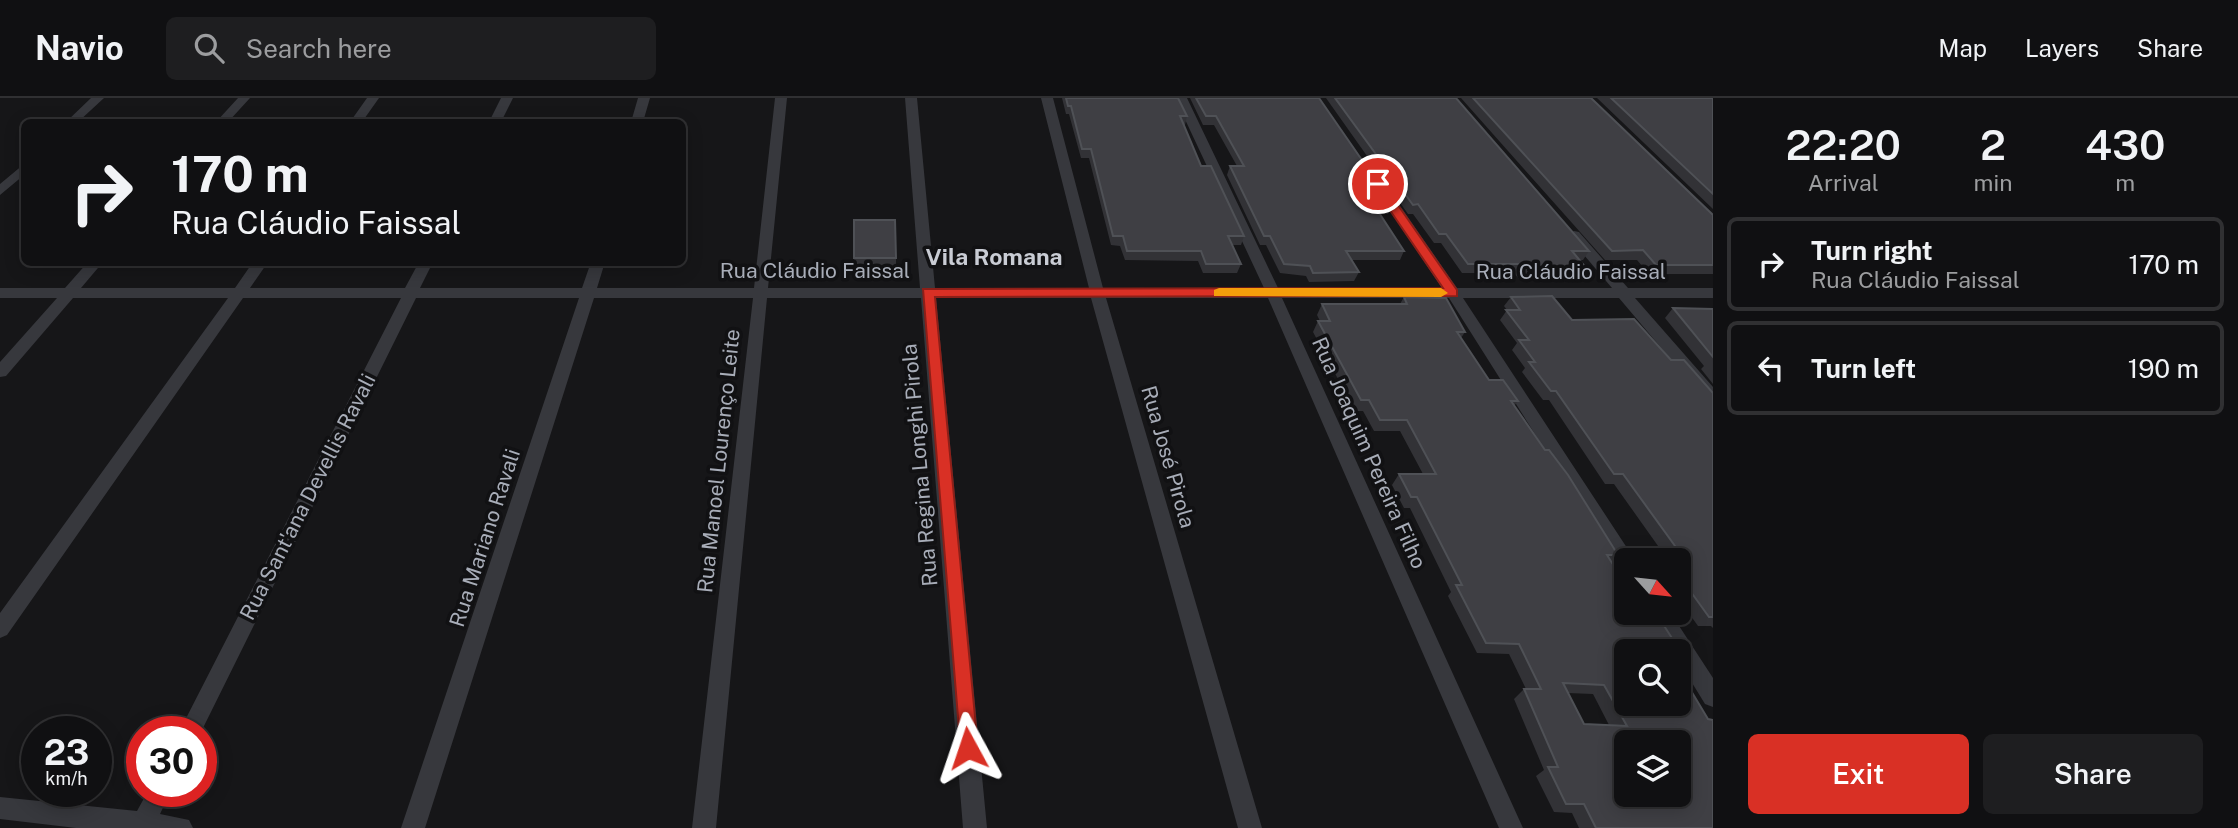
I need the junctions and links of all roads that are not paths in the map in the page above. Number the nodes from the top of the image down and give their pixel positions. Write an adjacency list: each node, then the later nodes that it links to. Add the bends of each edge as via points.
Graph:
1 (98, 98): 10 (street)
2 (244, 98): 11 (street)
3 (373, 98): 12 (street)
4 (507, 98): 13 (street)
5 (644, 98): 14 (street)
6 (780, 98): 27 (street, Rua Manoel Lourenço Leite)
7 (911, 98): 28 (street, Rua Regina Longhi Pirola)
8 (1047, 98): 29 (street, Rua José Pirola)
9 (1181, 98): 31 (street, Rua Joaquim Pereira Filho)
10 (75, 119)
11 (225, 119)
12 (358, 119)
13 (496, 119)
14 (638, 119)
15 (21, 171): 17 (street)
16 (1373, 178): 32 (street)
17 (0, 191)
18 (1561, 221): 33 (street)
19 (93, 266): 23 (street)
20 (258, 266): 24 (street)
21 (424, 266): 25 (street, Rua Sant'ana Devellis Ravali)
22 (597, 266): 26 (street, Rua Mariano Ravali)
23 (70, 292): 24 (street, Rua Cláudio Faissal); 30 (street, Rua Cláudio Faissal); 35 (street)
24 (242, 292): 25 (street, Rua Cláudio Faissal); 39 (street)
25 (411, 292): 26 (street, Rua Cláudio Faissal); 41 (street, Rua Sant'ana Devellis Ravali)
26 (590, 292): 27 (street, Rua Cláudio Faissal); 46 (street, Rua Mariano Ravali)
27 (759, 292): 28 (street, Rua Cláudio Faissal); 47 (street, Rua Manoel Lourenço Leite)
28 (928, 292): 29 (street, Rua Cláudio Faissal); 48 (street, Rua Regina Longhi Pirola)
29 (1097, 292): 31 (street, Rua Cláudio Faissal); 49 (street, Rua José Pirola)
30 (0, 293)
31 (1273, 293): 32 (street, Rua Cláudio Faissal); 50 (street, Rua Joaquim Pereira Filho)
32 (1453, 293): 33 (street, Rua Cláudio Faissal); 37 (street)
33 (1625, 293): 34 (street, Rua Cláudio Faissal); 36 (street)
34 (1713, 293)
35 (0, 372)
36 (1713, 398)
37 (1617, 548)
38 (1666, 625): 40 (street)
39 (0, 629)
40 (1713, 697)
41 (198, 716)
42 (152, 807): 44 (street)
43 (0, 808): 44 (street)
44 (143, 824): 45 (street)
45 (181, 828)
46 (413, 828)
47 (704, 828)
48 (975, 828)
49 (1250, 828)
50 (1511, 828)

